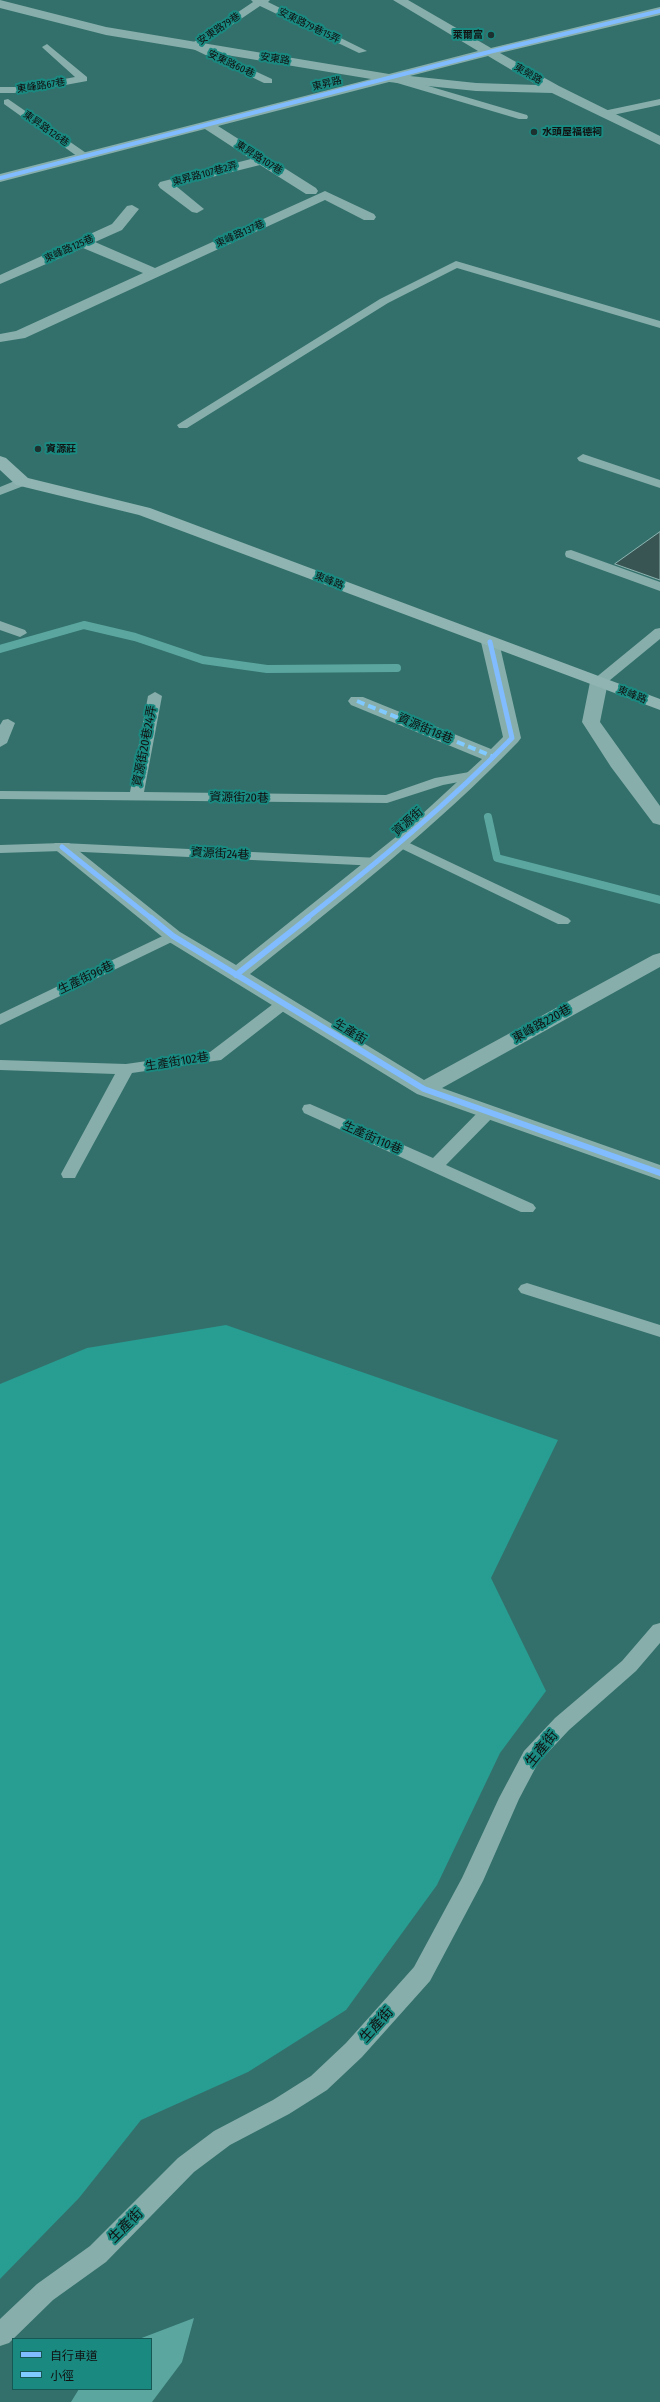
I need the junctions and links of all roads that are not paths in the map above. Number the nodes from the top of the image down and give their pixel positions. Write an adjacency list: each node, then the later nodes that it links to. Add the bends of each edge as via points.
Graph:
1 (399, 0): 8 (street, 東榮路)
2 (260, 1): 5 (lane, 安東路79巷); 7 (lane, 安東路79巷15弄)
3 (0, 4): 5 (street, 安東路, via 106,31)
4 (660, 11): 8 (street, 東昇路)
5 (194, 46): 9 (street, 安東路); 10 (lane, 安東路60巷)
6 (47, 47): 12 (lane, 東峰路67巷, via 83,79 22,90)
7 (362, 51)
8 (489, 52): 9 (street, 東昇路); 11 (street, 東榮路)
9 (391, 78): 11 (street, 安東路, via 476,87); 16 (lane); 17 (street, 東昇路)
10 (268, 81)
11 (554, 89): 15 (street, 東榮路)
12 (0, 90)
13 (8, 102): 19 (lane, 東昇路126巷)
14 (660, 102): 15 (lane)
15 (608, 113): 18 (street, 東榮路)
16 (523, 117)
17 (207, 125): 19 (street, 東昇路); 20 (street, 東昇路107巷)
18 (660, 141)
19 (85, 156): 21 (street, 東昇路)
20 (262, 160): 22 (street, 東昇路107巷); 24 (street, 東昇路107巷2弄, via 165,185)
21 (0, 178)
22 (318, 193): 25 (street, 東昇路107巷); 27 (street, 東峰路137巷)
23 (132, 209): 26 (street, 東峰路125巷, via 117,227)
24 (198, 209)
25 (369, 217)
26 (84, 242): 27 (street); 28 (street, 東峰路125巷)
27 (155, 272): 30 (street, 東峰路137巷, via 20,335)
28 (0, 280)
29 (660, 325): 31 (lane, via 456,264 384,301)
30 (0, 338)
31 (183, 426)
32 (583, 458): 35 (lane)
33 (0, 462): 34 (main road, 東峰路)
34 (22, 482): 36 (lane); 42 (main road, 東峰路, via 144,511)
35 (660, 484)
36 (0, 491)
37 (571, 554): 38 (lane)
38 (660, 587)
39 (0, 625): 41 (lane)
40 (660, 632): 43 (lane)
41 (20, 633)
42 (490, 642): 43 (main road, 東峰路); 49 (street, 資源街, via 512,738)
43 (599, 682): 46 (main road, 東峰路); 53 (street, via 591,722)
44 (155, 696): 52 (lane, 資源街20巷24弄)
45 (357, 701): 49 (street, 資源街18巷)
46 (660, 705)
47 (8, 723): 48 (lane)
48 (0, 743)
49 (494, 757): 50 (street, 資源街)
50 (475, 775): 52 (lane, 資源街20巷, via 440,781 387,799); 54 (street, 資源街)
51 (0, 796): 52 (lane, 資源街20巷)
52 (136, 797)
53 (660, 819)
54 (401, 843): 57 (street, 資源街); 58 (lane)
55 (62, 847): 56 (lane, 資源街24巷); 57 (lane, 資源街24巷); 59 (street, 生產街)
56 (0, 848)
57 (379, 862): 61 (street, 資源街)
58 (563, 921)
59 (173, 936): 61 (street, 生產街); 63 (lane, 生產街96巷)
60 (660, 959): 66 (street, 東峰路220巷)
61 (236, 975): 62 (street, 生產街)
62 (283, 1004): 65 (lane, 生產街102巷, via 214,1056); 66 (street, 生產街)
63 (0, 1020)
64 (0, 1065): 65 (lane, 生產街102巷)
65 (126, 1069): 71 (lane)
66 (424, 1088): 68 (street, 生產街)
67 (310, 1109): 69 (lane, 生產街110巷)
68 (489, 1111): 69 (lane); 70 (street, 生產街)
69 (435, 1166): 72 (lane, 生產街110巷)
70 (660, 1173)
71 (69, 1174)
72 (527, 1208)
73 (527, 1289): 74 (lane)
74 (660, 1331)
75 (660, 1630): 76 (lane, 生產街, via 629,1666 562,1724 531,1757 509,1798 472,1881 422,1974 354,2050 319,2082 280,2107 222,2138 186,2165 98,2254 45,2292)
76 (0, 2335)

